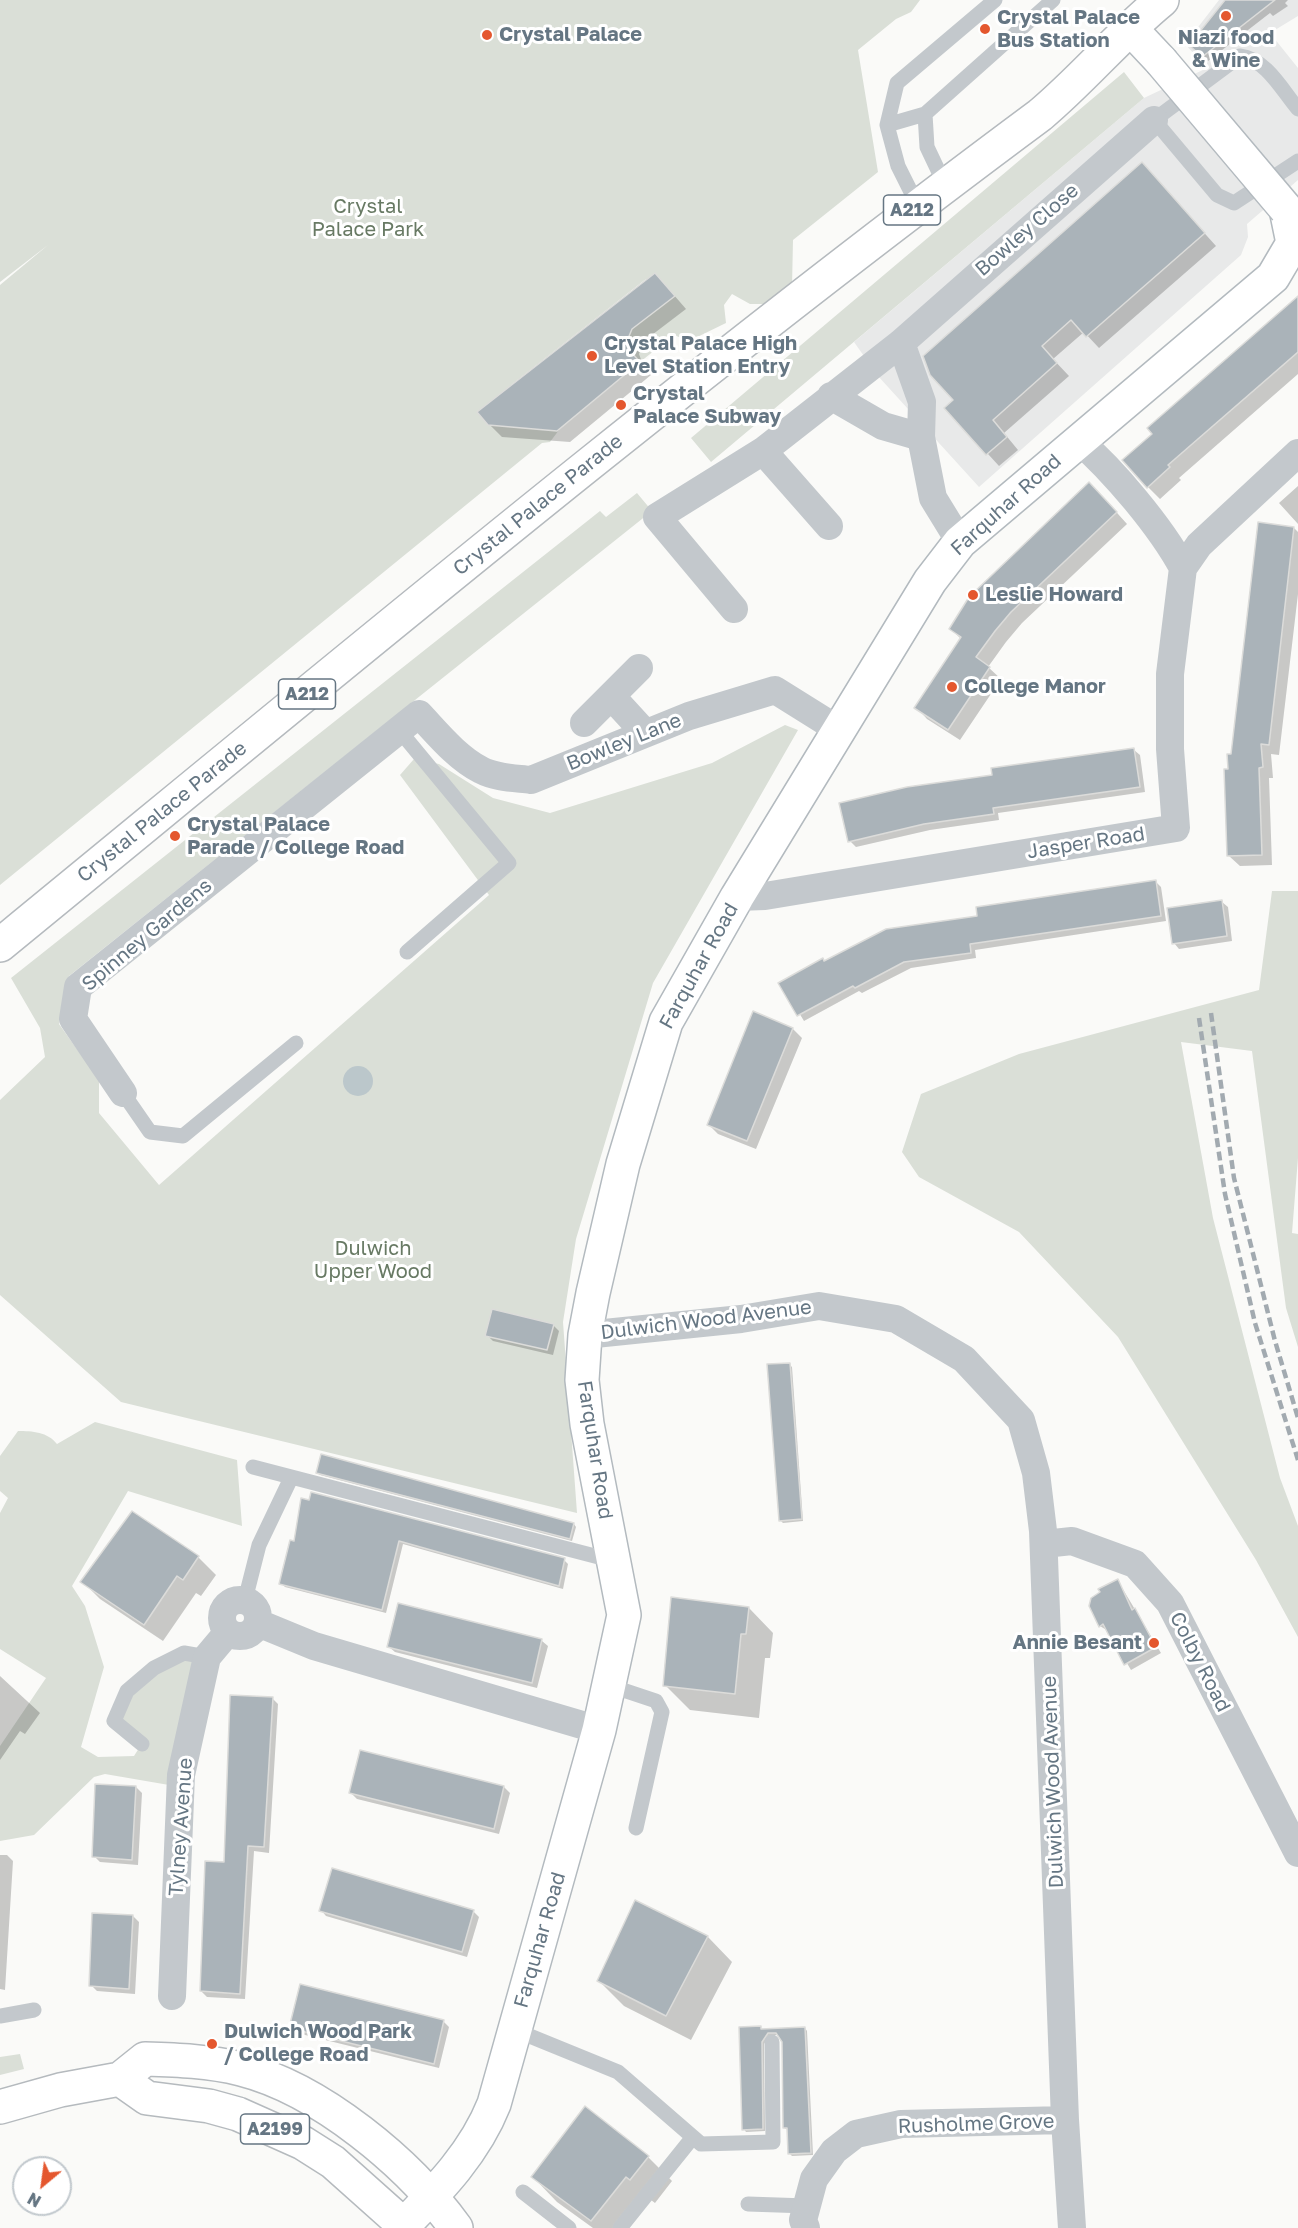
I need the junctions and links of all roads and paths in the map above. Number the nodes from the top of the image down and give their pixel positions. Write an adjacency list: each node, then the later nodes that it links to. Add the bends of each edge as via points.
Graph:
1 (995, 0): 7 (lane, via 897,83)
2 (1053, 0): 5 (lane)
3 (1147, 9): 9 (street, Crystal Palace Parade / A212, via 1070,90); 14 (street, Farquhar Road, bridge, via 1161,61 1286,209 1293,243 1273,277)
4 (1298, 109): 6 (lane, Bowley Close, via 1266,70 1252,58 1240,56)
5 (925, 114): 7 (lane); 9 (lane, via 927,147)
6 (1154, 120): 8 (lane, via 1225,201 1234,203); 11 (street, Bowley Close)
7 (887, 124): 10 (lane, via 898,166)
8 (1298, 161)
9 (945, 185): 10 (street, Crystal Palace Parade / A212)
10 (918, 206): 28 (street, Crystal Palace Parade / A212, via 605,450)
11 (901, 343): 12 (street, Bowley Close); 13 (street, via 922,402)
12 (831, 396): 13 (street, via 883,426); 15 (street, Bowley Close)
13 (921, 437): 18 (street, via 933,498)
14 (1078, 440): 18 (street, Farquhar Road); 19 (street, via 1126,491)
15 (763, 451): 17 (street); 20 (street, Bowley Close, via 657,517)
16 (1298, 453): 19 (street, Jasper Road, via 1199,545)
17 (829, 526)
18 (960, 542): 25 (street, Farquhar Road, via 930,581)
19 (1183, 568): 27 (street, Jasper Road, via 1170,674 1169,726 1176,828 765,896)
20 (734, 609)
21 (639, 669): 22 (street)
22 (612, 697): 24 (street); 26 (street)
23 (409, 722): 26 (street, Bowley Lane, via 443,740 481,770 531,780); 29 (lane, via 509,863); 31 (street, Spinney Gardens, via 78,987 73,1019)
24 (584, 723)
25 (839, 730): 26 (street, Bowley Lane, via 775,690); 27 (street, Farquhar Road)
26 (645, 733)
27 (737, 897): 32 (street, Farquhar Road, via 663,1028 623,1164)
28 (0, 945)
29 (407, 952)
30 (296, 1043): 31 (lane, Spinney Gardens, via 183,1136 150,1132)
31 (123, 1093)
32 (585, 1335): 35 (street, Dulwich Wood Avenue, via 741,1319 819,1306 896,1319 964,1359 1021,1420 1036,1473); 36 (street, Farquhar Road, via 582,1380 587,1424)
33 (253, 1467): 34 (lane)
34 (291, 1478): 36 (lane); 37 (lane, via 259,1545)
35 (1044, 1544): 43 (street, Colby Road, via 1072,1541 1135,1564 1170,1603); 51 (street, Dulwich Wood Avenue)
36 (614, 1561): 39 (street, Farquhar Road, via 624,1615)
37 (251, 1612): 38 (street, Tylney Avenue, via 249,1634 228,1632); 40 (street, via 314,1646)
38 (207, 1657): 41 (lane, via 184,1653 154,1668 127,1691 114,1721); 44 (street, Tylney Avenue, via 181,1775)
39 (608, 1684): 40 (street, Farquhar Road); 42 (lane, via 656,1701 662,1712)
40 (598, 1730): 47 (street, Farquhar Road)
41 (142, 1744)
42 (636, 1828)
43 (1298, 1853)
44 (172, 1996)
45 (34, 2010): 46 (lane)
46 (0, 2016)
47 (515, 2031): 52 (lane, via 618,2072); 54 (street, Farquhar Road, via 489,2119 477,2143)
48 (772, 2042): 52 (lane, via 773,2142 701,2144)
49 (120, 2079): 50 (street, A2199); 54 (street, A2199, via 145,2059 153,2059 206,2062 270,2080 299,2093 365,2135); 57 (street, A2199, via 147,2098 209,2106 286,2134 333,2162)
50 (0, 2107)
51 (1065, 2120): 56 (street, Rusholme Grove, via 901,2124 856,2134 834,2151 814,2179); 61 (street, Dulwich Wood Avenue)
52 (693, 2137): 60 (lane)
53 (523, 2192): 59 (lane)
54 (432, 2196): 57 (street, Farquhar Road); 58 (street, A2199)
55 (748, 2204): 56 (lane)
56 (806, 2217)
57 (406, 2226)
58 (456, 2228)
59 (569, 2228)
60 (620, 2228)
61 (1072, 2228)

